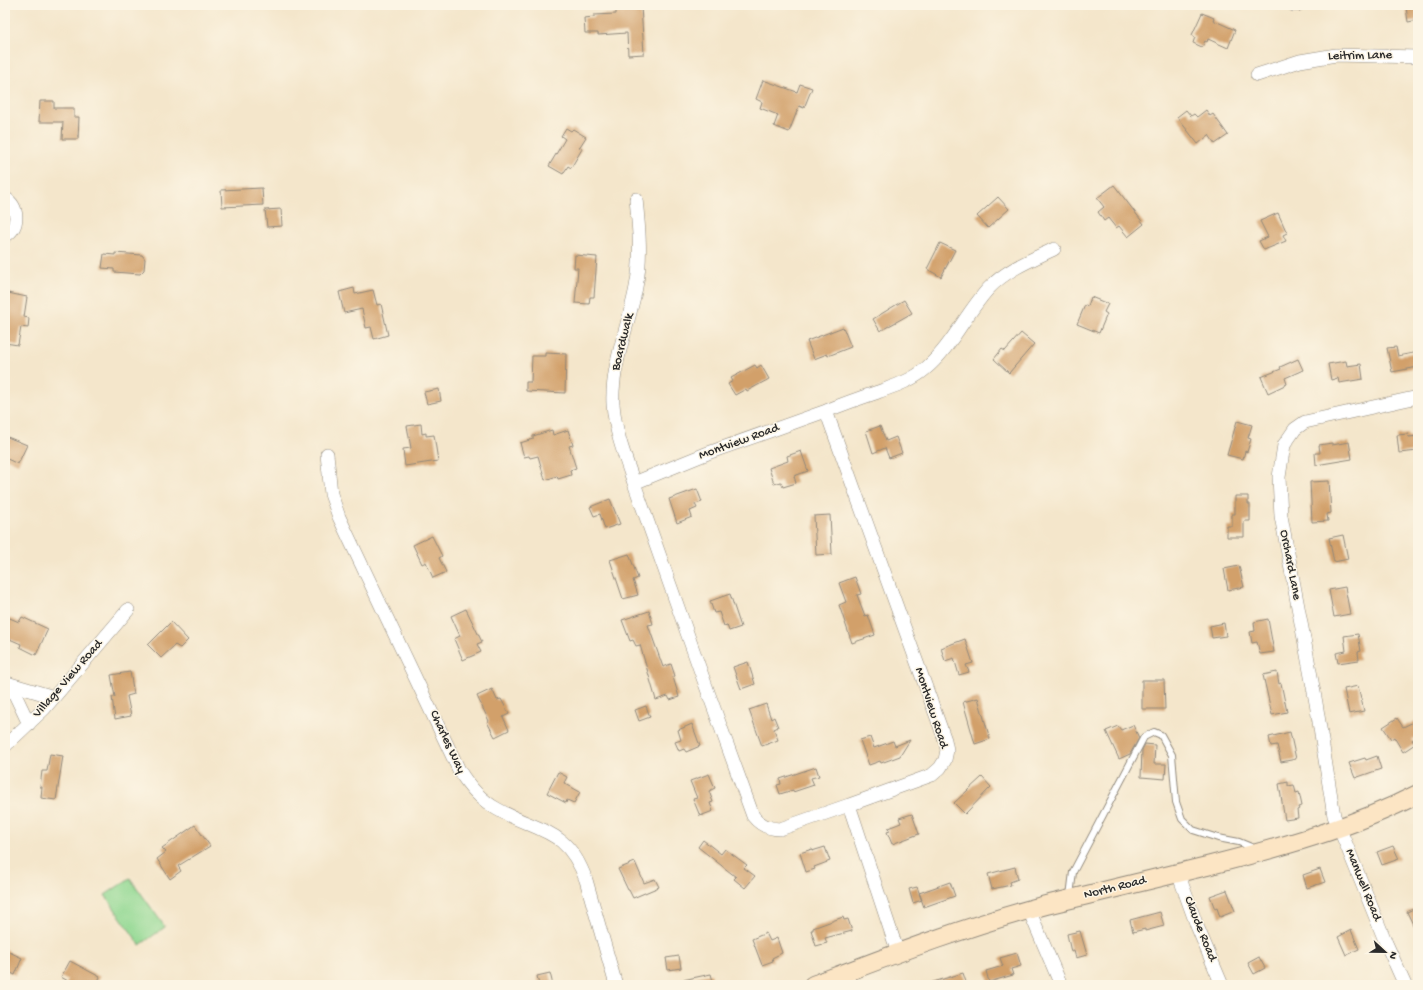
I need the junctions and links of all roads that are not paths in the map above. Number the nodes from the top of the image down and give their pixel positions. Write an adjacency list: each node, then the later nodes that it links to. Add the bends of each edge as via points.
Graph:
1 (1418, 56): 2 (street, Leitrim Lane, via 1336,55 1300,61)
2 (1256, 75)
3 (5, 198): 5 (street, via 12,204 16,217 13,229)
4 (636, 199): 10 (street, Boardwalk, via 639,270 614,378 613,403 618,435)
5 (5, 236)
6 (1054, 249): 8 (street, via 1014,269 990,287 971,310 953,339 923,370 905,382)
7 (1418, 397): 18 (street, Orchard Lane, via 1305,422 1295,428 1284,445 1279,477 1281,516 1334,816)
8 (826, 410): 10 (street, Montview Road); 17 (street, Montview Road, via 945,740 946,750 945,760 932,775)
9 (327, 454): 25 (street, Charles Way, via 331,494 339,517 459,770 473,789 491,805 555,836 570,850 586,880)
10 (634, 483): 17 (street, Montview Road, via 753,816 765,826 780,829)
11 (128, 610): 13 (street, Village View Road)
12 (8, 683): 13 (street); 14 (street)
13 (54, 697): 14 (street, Village View Road)
14 (29, 724): 15 (street, Village View Road)
15 (5, 746)
16 (1418, 794): 18 (main road, North Road, via 1391,808)
17 (849, 805): 23 (street)
18 (1339, 828): 19 (main road, North Road); 29 (street, Manwell Road)
19 (1263, 851): 20 (main road, North Road); 21 (lane, via 1193,830 1182,819 1176,802 1172,755 1161,735 1154,732 1144,737 1073,872)
20 (1178, 873): 21 (main road, North Road); 28 (street, Claude Road)
21 (1069, 900): 22 (main road, North Road)
22 (1029, 910): 23 (main road, North Road); 27 (street)
23 (898, 953): 24 (main road, North Road)
24 (848, 979): 26 (main road, North Road)
25 (616, 985)
26 (813, 985)
27 (1061, 985)
28 (1222, 985)
29 (1405, 985)

